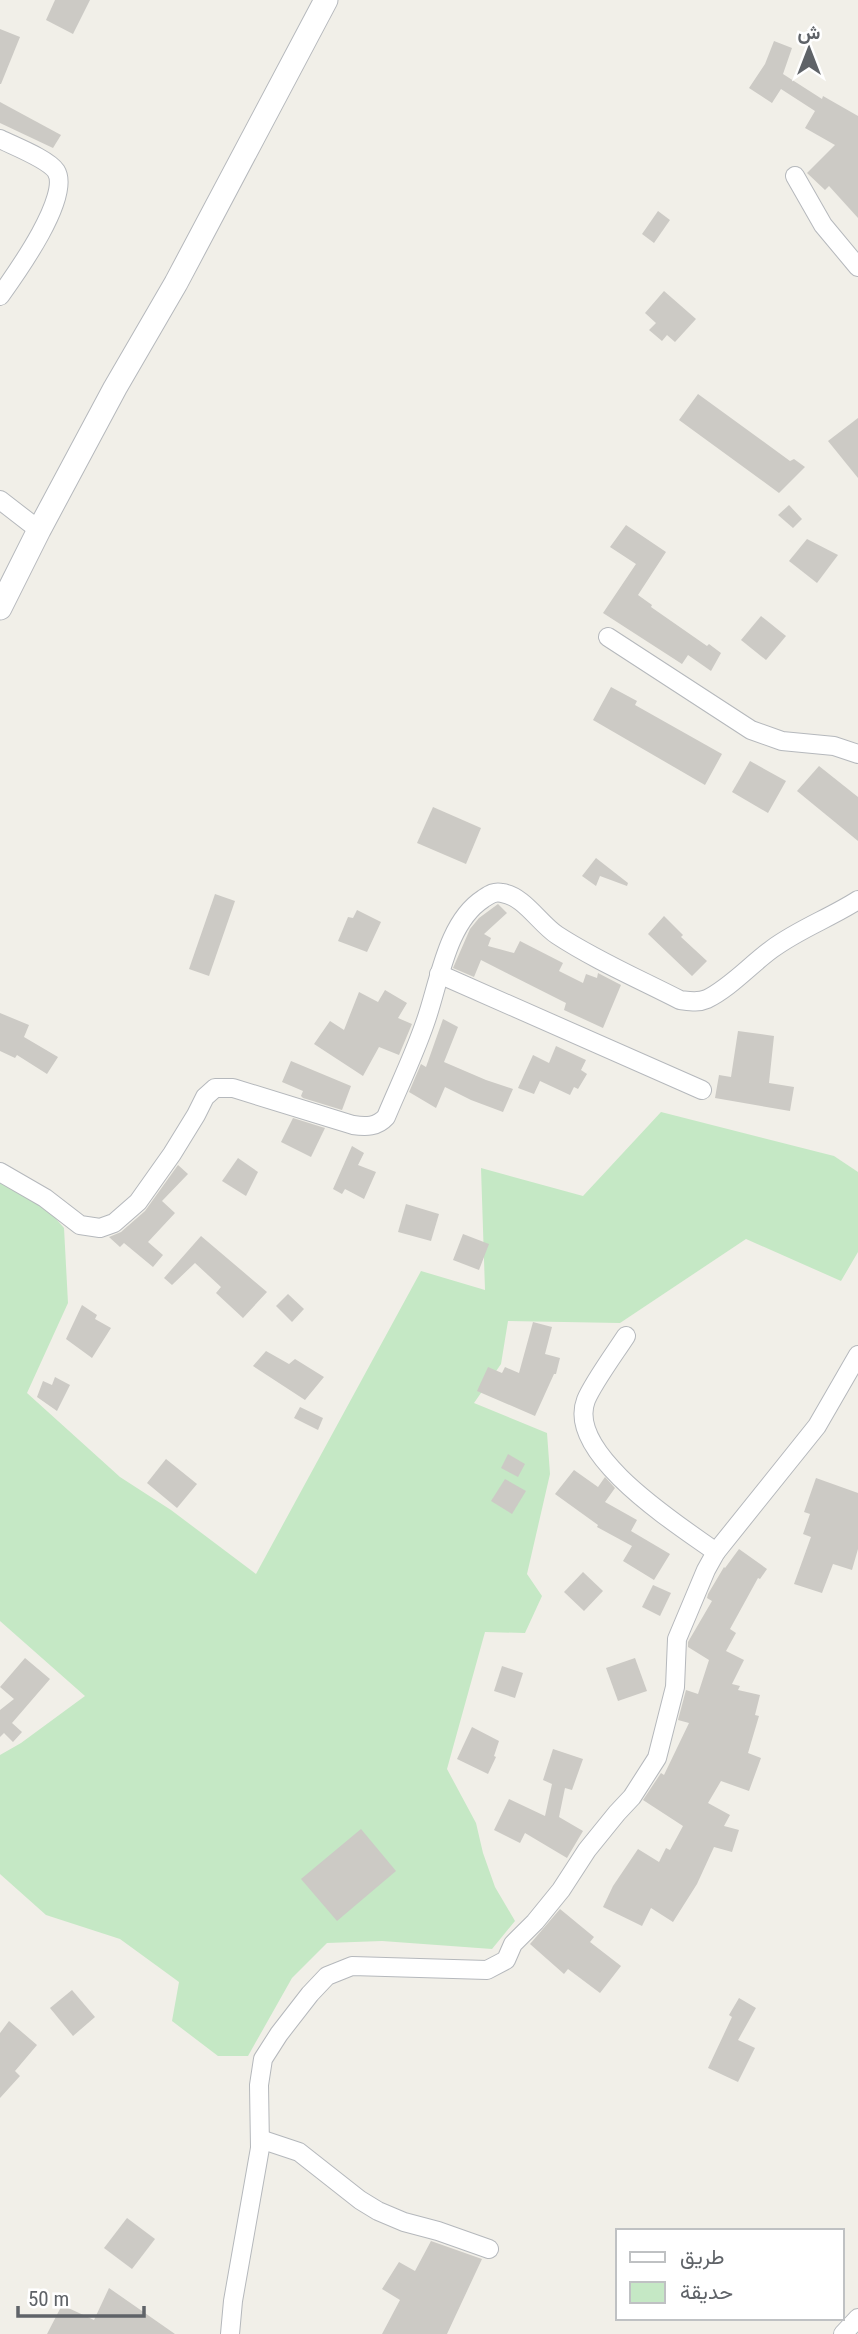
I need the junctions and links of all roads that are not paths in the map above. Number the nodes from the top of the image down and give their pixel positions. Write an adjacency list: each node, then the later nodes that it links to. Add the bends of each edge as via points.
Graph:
1 (326, 0): 7 (street)
2 (0, 139): 5 (street, via 47,163 57,172 59,184 34,244)
3 (795, 176): 4 (street, via 823,225)
4 (858, 267)
5 (0, 296)
6 (0, 500): 7 (street)
7 (39, 530): 8 (street)
8 (0, 608)
9 (608, 637): 10 (street, via 751,730 782,741 834,746)
10 (858, 754)
11 (858, 900): 12 (street, via 802,929 703,1001 680,1000 593,956 502,892 474,905 455,933)
12 (439, 974): 13 (street); 14 (street, via 426,1023 380,1124 353,1125 233,1088 215,1088 138,1202 114,1223 100,1228 80,1225)
13 (702, 1090)
14 (0, 1172)
15 (626, 1336): 17 (street, via 586,1400 583,1415 588,1436 628,1485)
16 (858, 1355): 17 (street, via 817,1426)
17 (716, 1552): 18 (street, via 677,1639 675,1687 657,1758 561,1890 513,1944 506,1960 487,1970 352,1966 327,1976 263,2059)
18 (260, 2139): 19 (street, via 299,2152 378,2211); 21 (street)
19 (489, 2249)
20 (858, 2318): 22 (street)
21 (230, 2334)
22 (843, 2334)

